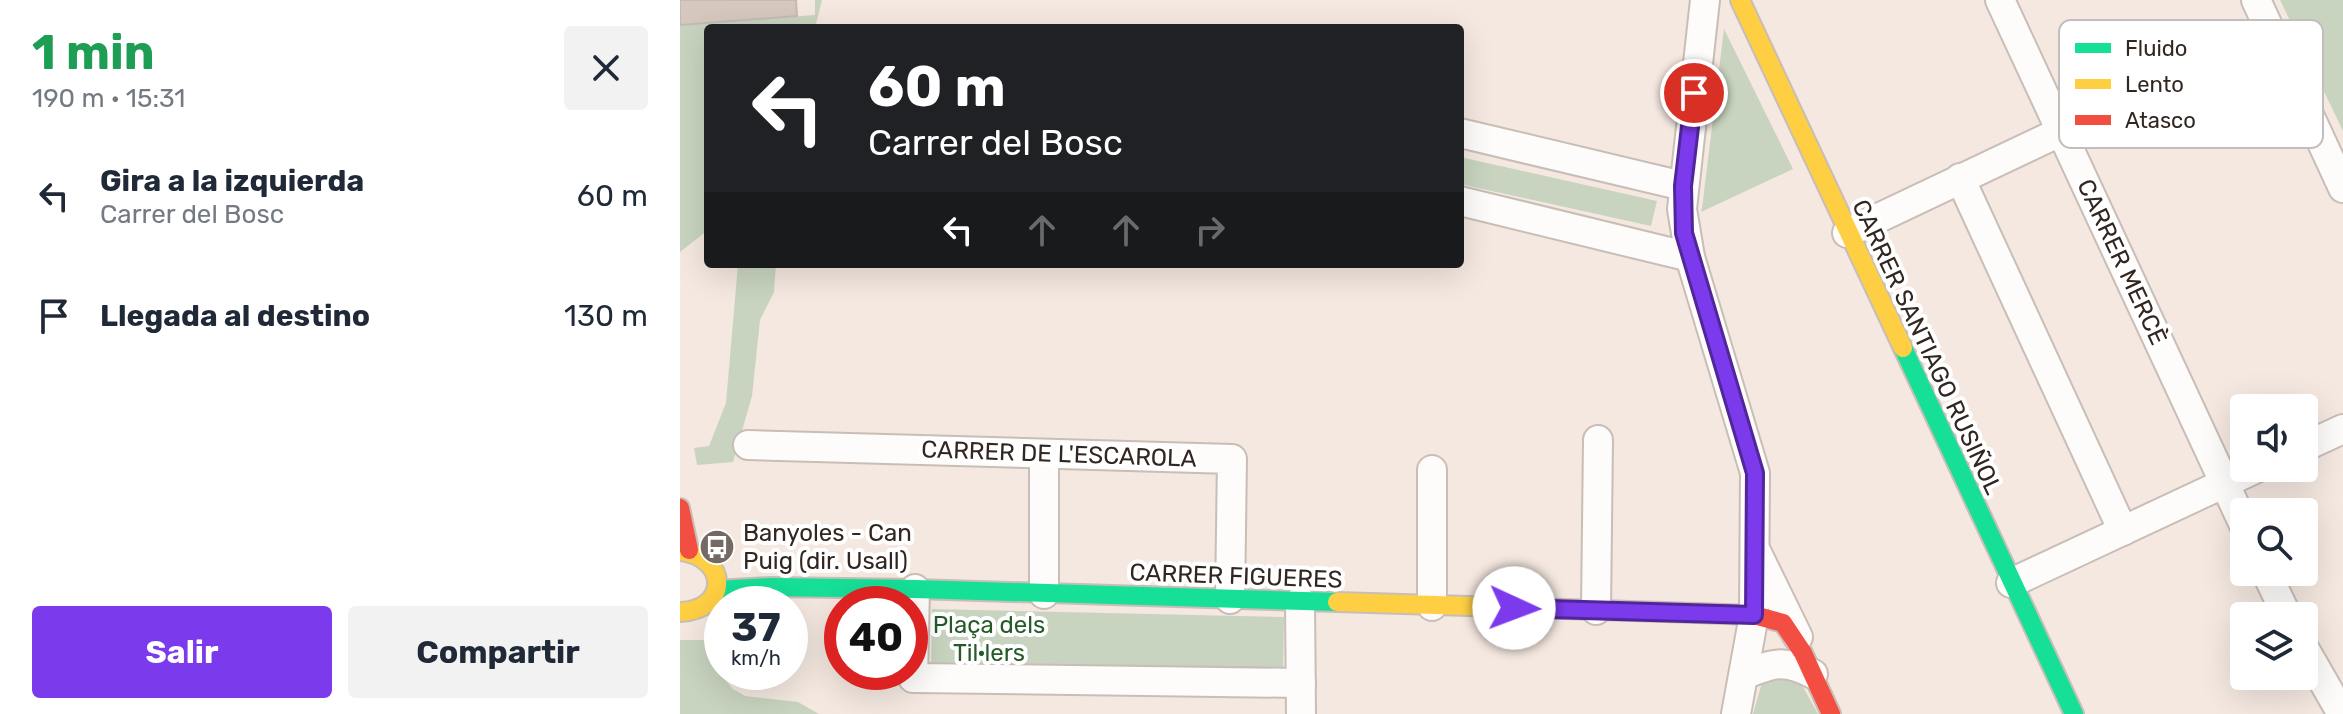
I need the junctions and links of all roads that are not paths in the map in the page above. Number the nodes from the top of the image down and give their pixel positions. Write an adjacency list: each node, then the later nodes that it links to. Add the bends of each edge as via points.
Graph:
1 (1705, 0): 12 (street)
2 (1740, 0): 15 (street, CARRER SANTIAGO RUSIÑOL)
3 (2000, 0): 6 (street, CARRER MERCÈ)
4 (2256, 0): 5 (street)
5 (2265, 20)
6 (2059, 125)
7 (2059, 132): 11 (street)
8 (1464, 134): 12 (street)
9 (2323, 145): 13 (street)
10 (2070, 148): 24 (street, CARRER MERCÈ)
11 (1960, 178): 15 (street); 27 (street)
12 (1683, 186): 16 (street)
13 (2343, 188)
14 (1464, 202): 16 (street)
15 (1847, 233): 30 (street, CARRER SANTIAGO RUSIÑOL)
16 (1690, 257): 29 (street, via 1755,473)
17 (2343, 429): 19 (street)
18 (1598, 440): 38 (street)
19 (2318, 441)
20 (748, 445): 21 (street, CARRER DE L'ESCAROLA)
21 (1044, 454): 33 (street); 34 (street, CARRER DE L'ESCAROLA, via 1232,459)
22 (1432, 470): 36 (street)
23 (2230, 481): 24 (street)
24 (2225, 483): 25 (street, CARRER MERCÈ); 27 (street)
25 (2232, 498)
26 (680, 508): 28 (street)
27 (2123, 531): 30 (street)
28 (685, 551): 31 (street, via 698,552 712,564)
29 (1756, 551): 40 (street); 41 (street)
30 (2011, 583): 49 (street, CARRER SANTIAGO RUSIÑOL)
31 (717, 586)
32 (928, 590): 33 (street, CARRER FIGUERES)
33 (1044, 594): 34 (street, CARRER FIGUERES)
34 (1230, 599): 35 (street, CARRER FIGUERES)
35 (1300, 601): 36 (street, CARRER FIGUERES); 45 (street)
36 (1432, 606): 38 (street, CARRER FIGUERES)
37 (704, 608): 39 (street)
38 (1596, 610): 40 (street, CARRER FIGUERES)
39 (680, 612)
40 (1754, 615): 41 (street, via 1783,623); 43 (street)
41 (1808, 664): 43 (street, via 1769,665); 48 (street)
42 (2318, 672): 50 (street)
43 (1744, 675): 47 (street)
44 (928, 678): 45 (street)
45 (1301, 683): 46 (street)
46 (1301, 714)
47 (1736, 714)
48 (1831, 714)
49 (2074, 714)
50 (2342, 714)

